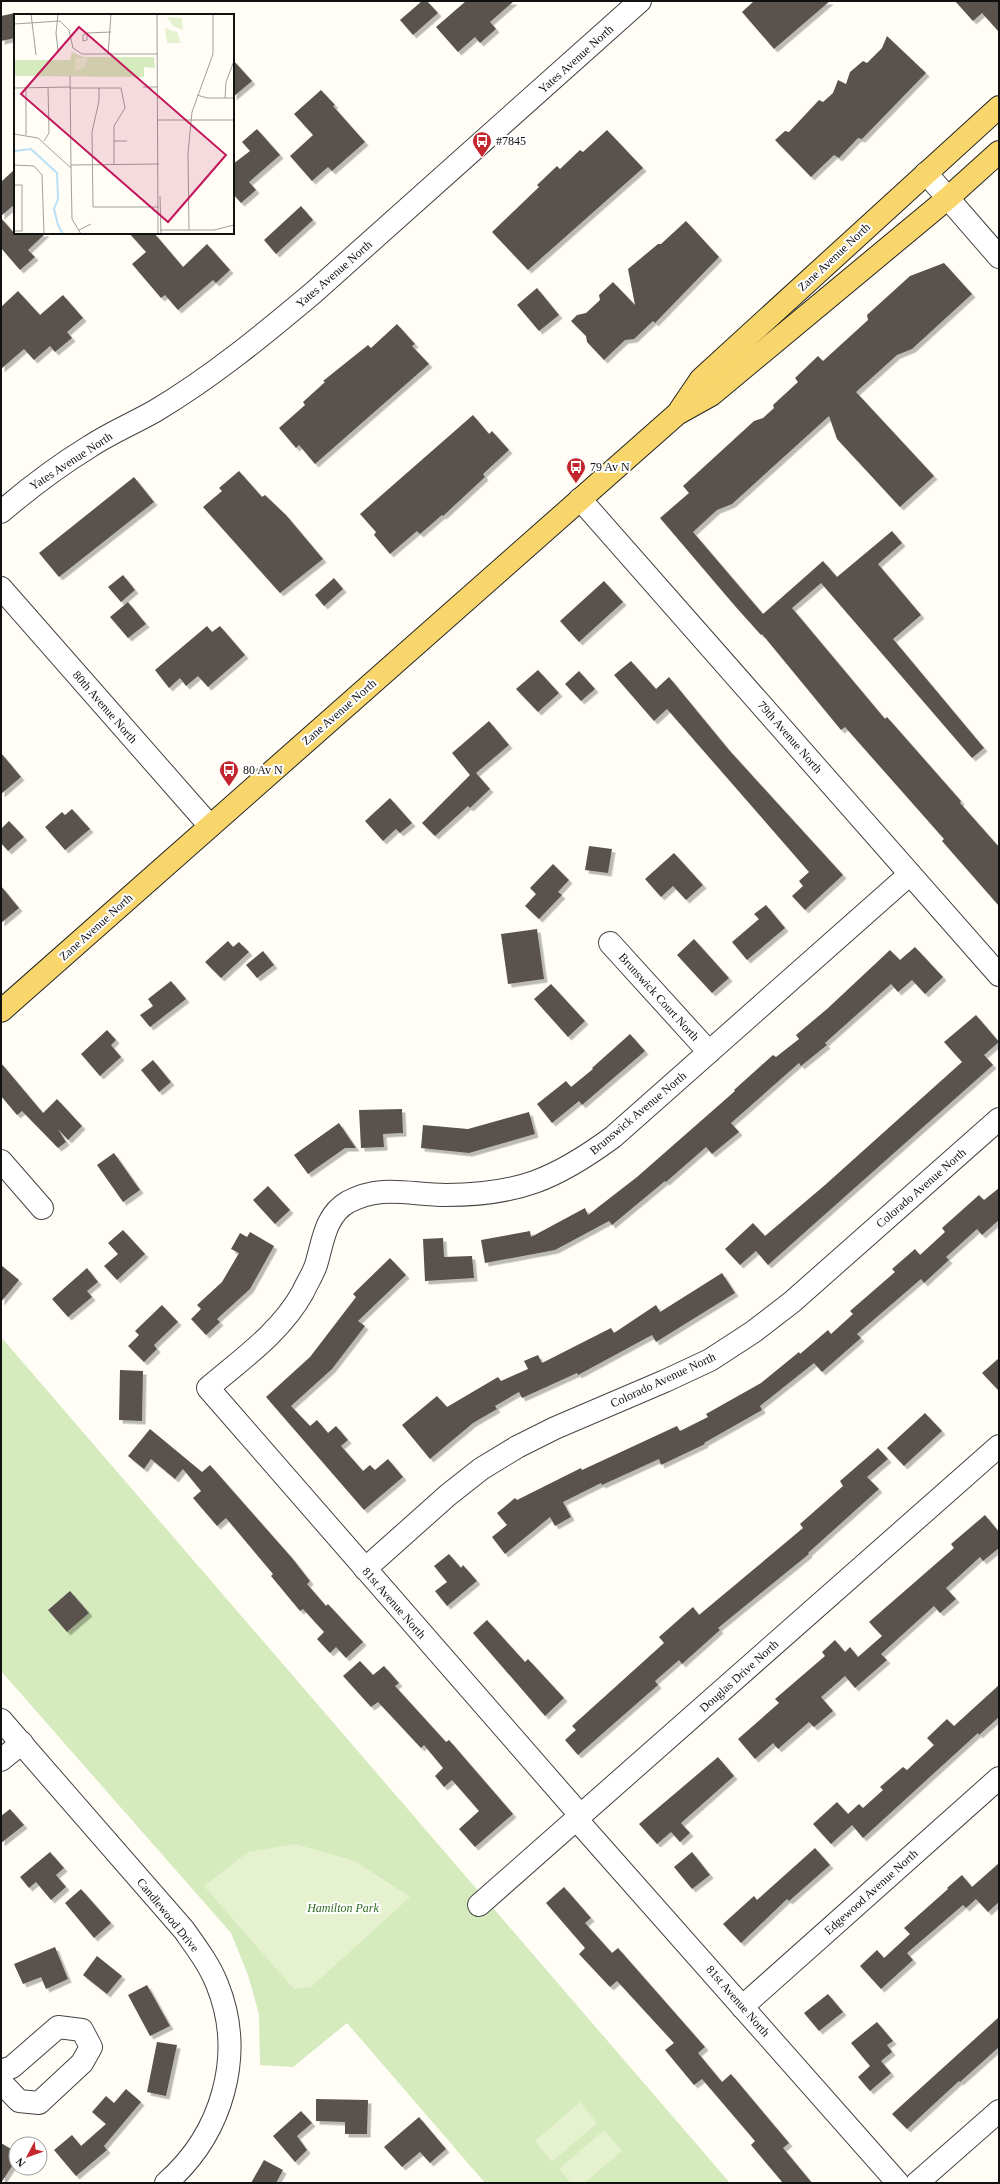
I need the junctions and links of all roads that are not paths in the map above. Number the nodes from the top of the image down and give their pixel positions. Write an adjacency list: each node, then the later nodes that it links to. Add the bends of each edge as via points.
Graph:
1 (640, 1): 9 (street, Yates Avenue North, via 319,288 263,334 210,375 156,410 89,446 38,481)
2 (999, 107): 4 (main road, Zane Avenue North)
3 (999, 152): 5 (main road, Zane Avenue North)
4 (926, 173): 5 (street); 7 (main road, Zane Avenue North, via 701,379)
5 (948, 198): 6 (street); 7 (main road, Zane Avenue North, via 711,395)
6 (999, 257)
7 (677, 414): 8 (main road, Zane Avenue North)
8 (580, 499): 11 (main road, Zane Avenue North); 12 (street, 79th Avenue North)
9 (1, 512)
10 (1, 588): 11 (street, 80th Avenue North)
11 (210, 826): 15 (main road, Zane Avenue North)
12 (910, 874): 14 (street, 79th Avenue North); 16 (street, Brunswick Avenue North)
13 (610, 943): 16 (street, Brunswick Court North)
14 (999, 976)
15 (1, 1011)
16 (709, 1052): 20 (street, Brunswick Avenue North, via 613,1137 583,1159 552,1176 518,1188 481,1194 444,1195 384,1191 363,1194 346,1204 322,1236 315,1266 285,1320)
17 (999, 1119): 22 (street, Colorado Avenue North, via 792,1302 753,1332 710,1360 555,1428 480,1469)
18 (1, 1161): 19 (street)
19 (42, 1208)
20 (208, 1388): 22 (street, 81st Avenue North)
21 (999, 1446): 27 (street, Douglas Drive North)
22 (365, 1569): 27 (street, 81st Avenue North)
23 (1, 1720): 24 (street, Candlewood Drive)
24 (22, 1743): 25 (street); 33 (street, Candlewood Drive, via 184,1930 206,1962 217,1984 229,2032 230,2058 226,2090 214,2121 196,2151)
25 (1, 1760)
26 (999, 1778): 29 (street, Edgewood Avenue North)
27 (579, 1818): 28 (street, Douglas Drive North); 29 (street, 81st Avenue North)
28 (479, 1905)
29 (742, 2007): 34 (street, 81st Avenue North)
30 (1, 2071): 31 (street, via 12,2067 58,2027 82,2030 91,2047 82,2063 39,2103 19,2101)
31 (1, 2082)
32 (999, 2111): 35 (street)
33 (166, 2183)
34 (898, 2183)
35 (917, 2183)

